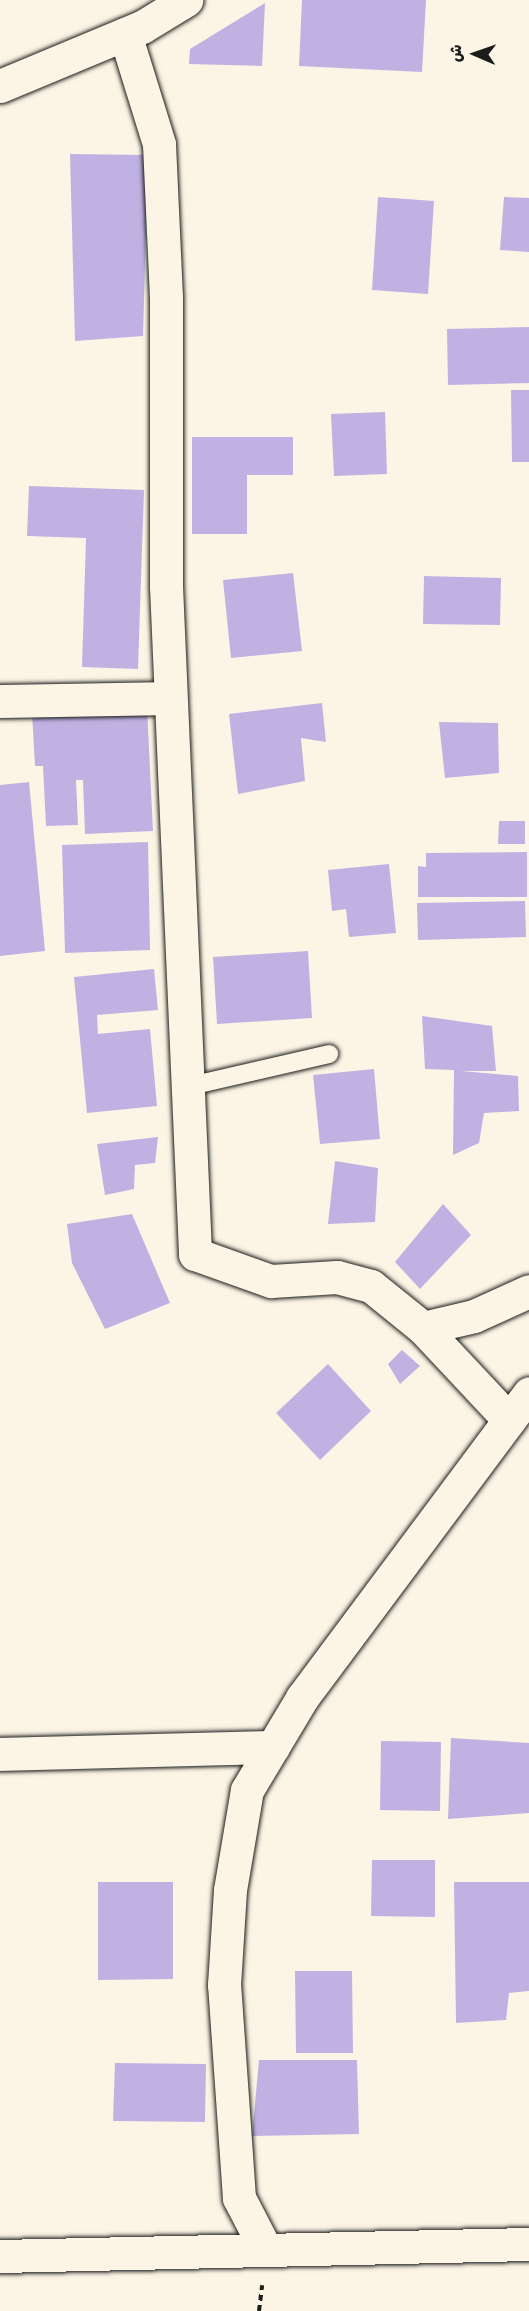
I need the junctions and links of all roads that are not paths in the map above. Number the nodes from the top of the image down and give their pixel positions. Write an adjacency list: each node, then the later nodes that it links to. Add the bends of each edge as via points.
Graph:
1 (186, 0): 2 (street)
2 (125, 34): 3 (street); 4 (street, via 159,144 166,297)
3 (0, 86)
4 (170, 698): 5 (street); 7 (street)
5 (0, 700)
6 (329, 1054): 7 (lane)
7 (186, 1087): 9 (street, via 195,1254 271,1281 337,1277 371,1286)
8 (529, 1291): 9 (street, via 474,1316)
9 (423, 1328): 11 (street)
10 (529, 1393): 11 (street)
11 (509, 1420): 12 (street, via 302,1698)
12 (273, 1747): 13 (street); 15 (street, via 247,1790 230,1890 224,1985 238,2198)
13 (0, 1754)
14 (529, 2244): 15 (street)
15 (266, 2250): 16 (street)
16 (0, 2256)

